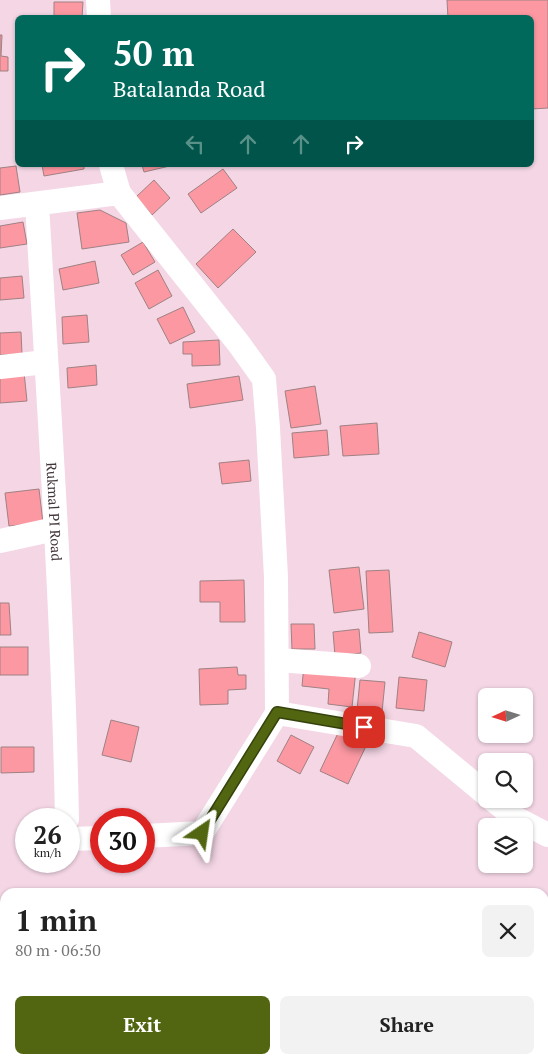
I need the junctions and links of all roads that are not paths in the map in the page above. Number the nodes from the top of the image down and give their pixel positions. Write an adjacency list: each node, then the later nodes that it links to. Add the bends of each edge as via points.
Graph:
1 (98, 0): 2 (street)
2 (99, 15)
3 (112, 167): 4 (street)
4 (119, 193): 5 (street); 11 (street, via 264,380 276,577)
5 (37, 204): 6 (street); 7 (street, Rukmal PI Road)
6 (0, 208)
7 (46, 362): 8 (street); 9 (street, Rukmal PI Road)
8 (0, 367)
9 (55, 529): 10 (street); 15 (street, Rukmal PI Road)
10 (0, 541)
11 (277, 660): 12 (street); 13 (street)
12 (359, 666)
13 (277, 712): 14 (street, via 416,736); 17 (street, via 202,833)
14 (478, 787)
15 (66, 808)
16 (503, 808): 18 (street, via 517,820)
17 (155, 835)
18 (548, 835)

